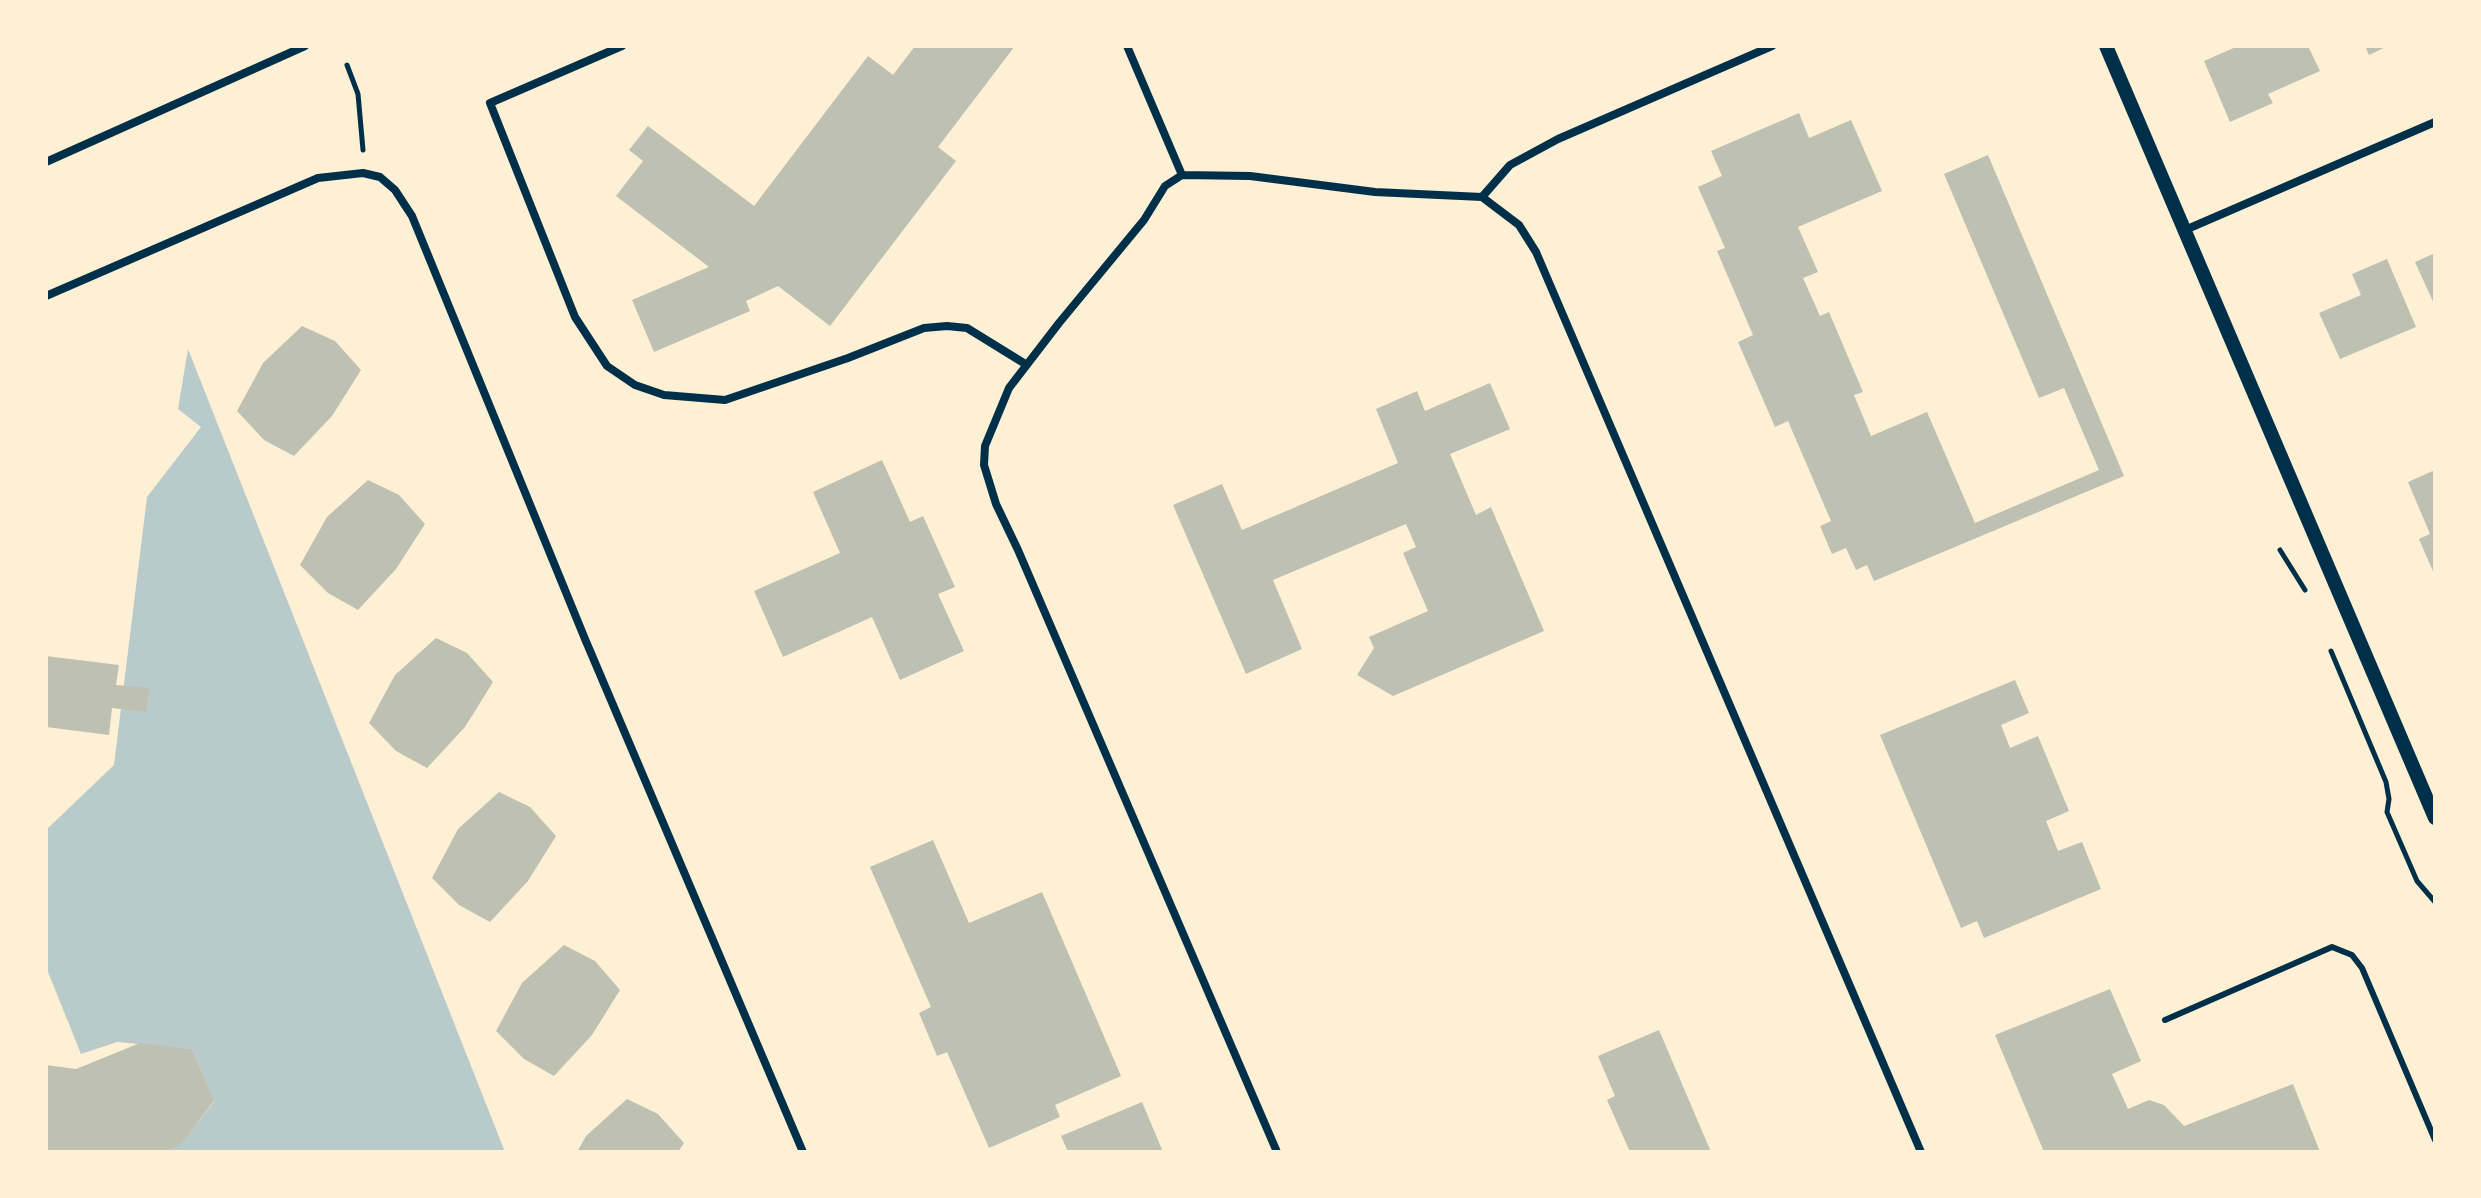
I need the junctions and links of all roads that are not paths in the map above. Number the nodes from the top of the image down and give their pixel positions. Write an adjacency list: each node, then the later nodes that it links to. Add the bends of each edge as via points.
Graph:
1 (305, 46): 7 (street)
2 (622, 46): 12 (street, via 490,103 575,317 607,366 635,385 664,395 725,400 924,328 947,326 967,328)
3 (1127, 46): 8 (street)
4 (1772, 46): 9 (street, via 1558,139 1510,165)
5 (2106, 46): 10 (street)
6 (2435, 122): 10 (street)
7 (46, 162)
8 (1182, 175): 9 (street); 12 (street, via 1165,186 1144,220)
9 (1482, 197): 18 (street, via 1519,225 1536,252)
10 (2185, 230): 13 (street)
11 (46, 296): 16 (street, via 318,178 363,173 380,177 395,190 412,216)
12 (1027, 365): 17 (street, via 1009,388 985,446 990,485)
13 (2435, 818)
14 (2165, 1020): 15 (lane, via 2332,947 2352,955)
15 (2435, 1140)
16 (803, 1152)
17 (1277, 1152)
18 (1921, 1152)

